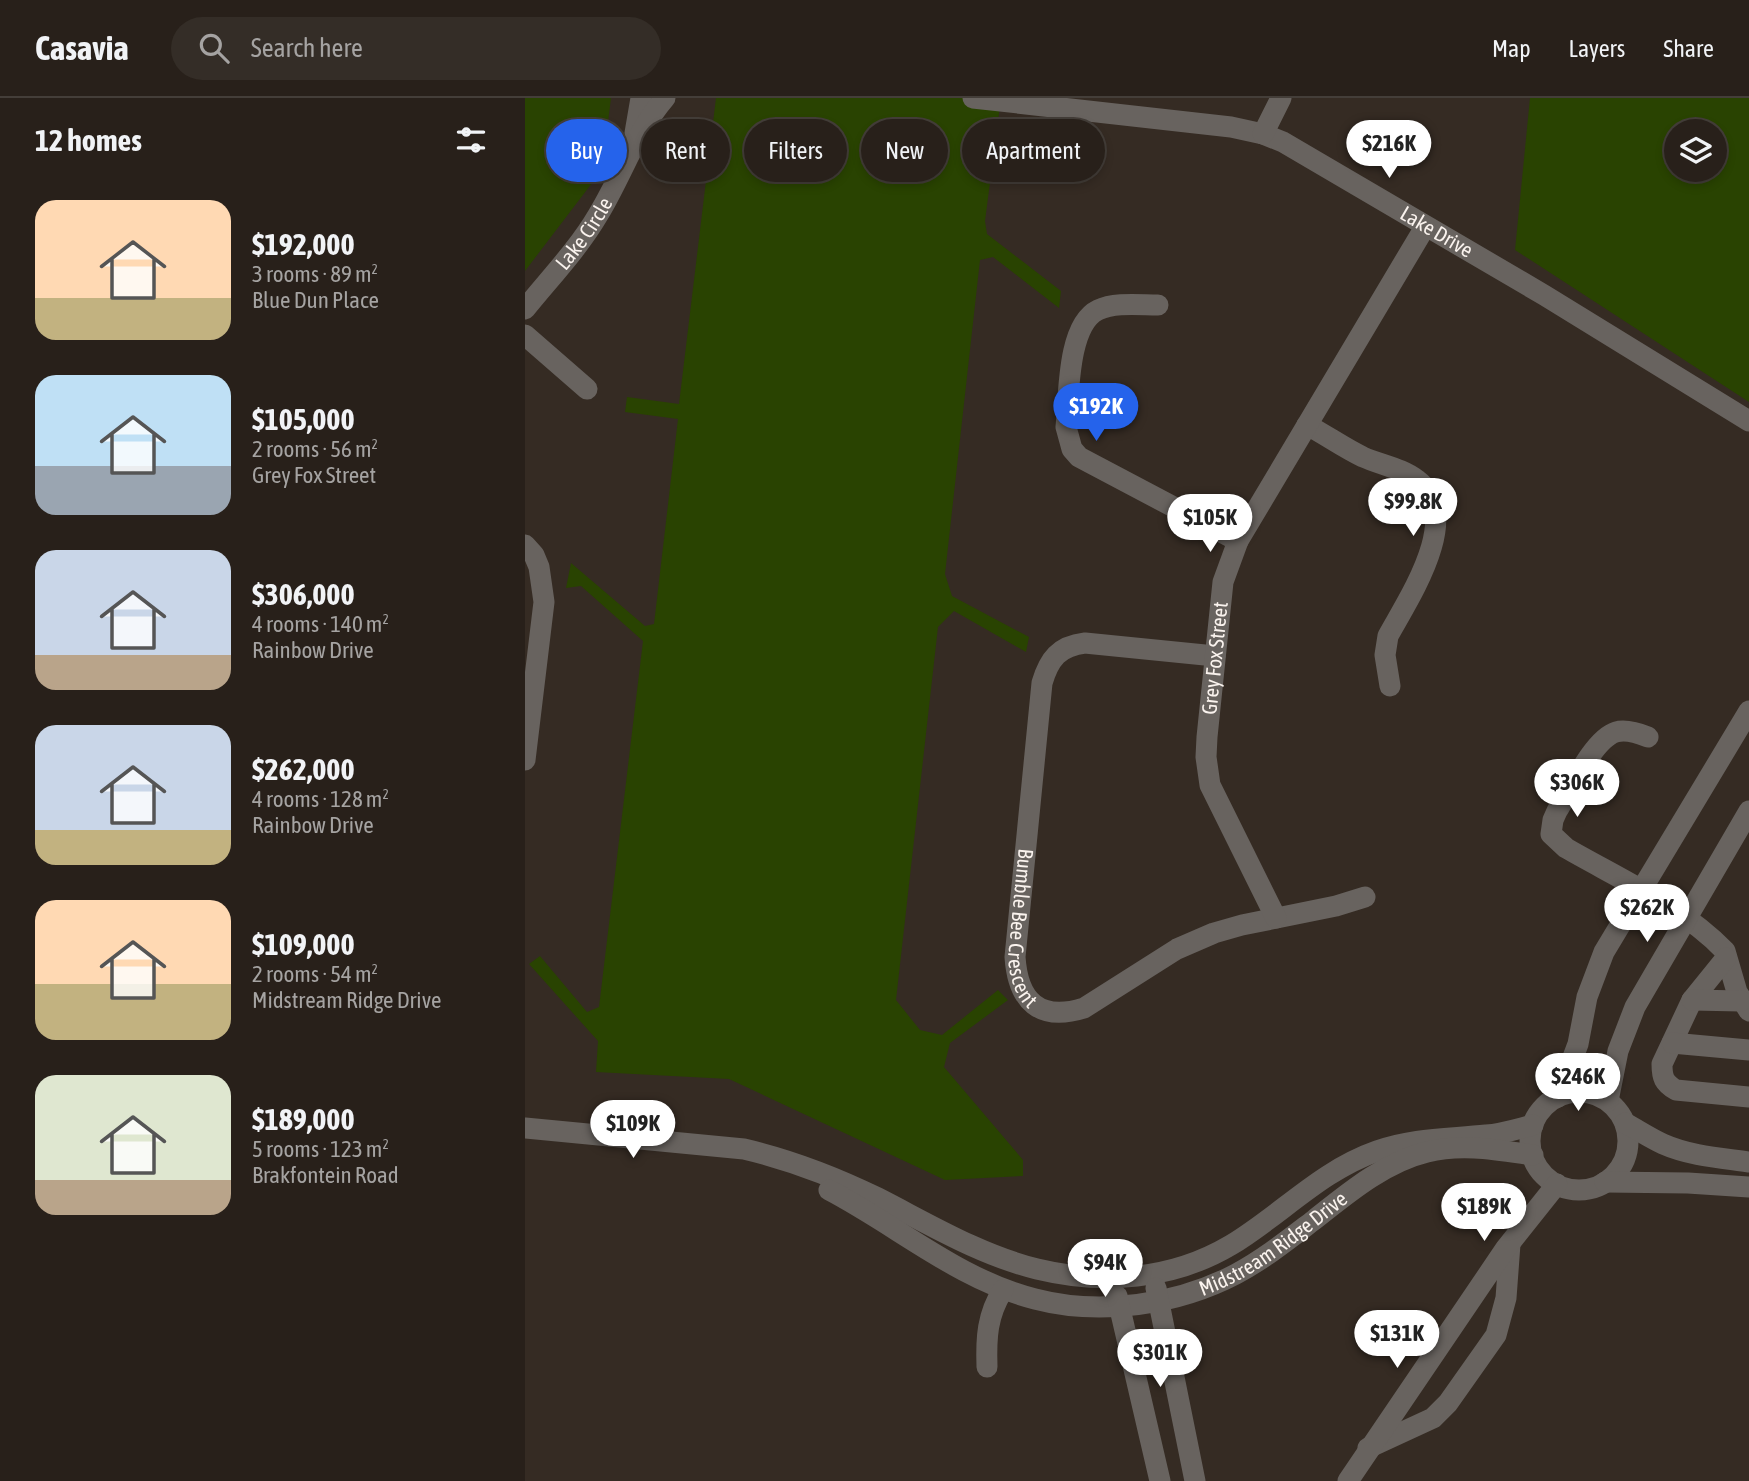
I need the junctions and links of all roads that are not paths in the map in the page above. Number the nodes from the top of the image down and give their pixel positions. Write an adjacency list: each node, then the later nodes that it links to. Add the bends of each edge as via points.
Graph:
1 (641, 98): 6 (street, Lake Circle)
2 (665, 98): 6 (street, Lake Circle)
3 (972, 98): 5 (street, Lake Drive)
4 (1280, 98): 5 (street)
5 (1263, 134): 7 (street, Lake Drive, via 1306,154)
6 (630, 149): 9 (street, Lake Circle, via 597,216)
7 (1425, 227): 12 (street, Lake Drive); 13 (street, Grey Fox Street)
8 (1158, 305): 14 (street, via 1098,310 1081,327 1074,349 1068,439 1079,457 1095,467)
9 (525, 309)
10 (525, 335): 11 (street)
11 (587, 389)
12 (1749, 421)
13 (1307, 425): 14 (street, Grey Fox Street); 17 (street, via 1362,457 1416,479 1431,497 1431,554 1385,646)
14 (1238, 541): 16 (street, Grey Fox Street, via 1223,582)
15 (525, 545): 18 (street, via 534,555 543,582 542,626)
16 (1215, 656): 25 (street, Grey Fox Street, via 1206,757 1210,785); 25 (street, Bumble Bee Crescent, via 1085,643 1071,645 1053,657 1042,683 1015,957 1018,984 1032,1005 1070,1012 1193,942)
17 (1390, 687)
18 (529, 699): 21 (street)
19 (1749, 711): 23 (street)
20 (1648, 737): 23 (street, via 1615,732 1598,744 1551,827 1556,841)
21 (525, 760)
22 (1749, 811): 26 (street)
23 (1641, 891): 26 (street); 32 (street, via 1595,971 1578,1044)
24 (1365, 897): 25 (street, Bumble Bee Crescent)
25 (1276, 918)
26 (1687, 918): 27 (street, via 1725,951); 34 (street, via 1626,1027)
27 (1726, 958): 28 (street); 29 (street)
28 (1692, 1000): 29 (street); 30 (street)
29 (1745, 1006)
30 (1672, 1044): 31 (street); 33 (street, via 1663,1064 1666,1084 1676,1090)
31 (1749, 1050)
32 (1557, 1097): 34 (street, via 1583,1092); 36 (street)
33 (1749, 1097)
34 (1608, 1101): 35 (street)
35 (1625, 1123): 40 (street, via 1679,1149); 41 (street, via 1626,1156)
36 (1532, 1125): 39 (street); 45 (street, Midstream Ridge Drive, via 1486,1135 1408,1141 1376,1151 1326,1176 1231,1245)
37 (525, 1128): 38 (street, Midstream Ridge Drive)
38 (744, 1149): 46 (street, Midstream Ridge Drive, via 830,1177 997,1257 1069,1276); 47 (street, Midstream Ridge Drive, via 846,1199)
39 (1532, 1155): 42 (street, via 1544,1175); 48 (street, Midstream Ridge Drive, via 1459,1147 1406,1158 1360,1184 1237,1274)
40 (1749, 1162)
41 (1605, 1182): 42 (street, via 1581,1189); 43 (street)
42 (1557, 1184): 44 (street)
43 (1749, 1187)
44 (1511, 1242): 51 (street); 51 (street, via 1506,1298 1496,1335 1433,1418)
45 (1152, 1275): 46 (street, Midstream Ridge Drive); 48 (street)
46 (1113, 1279): 49 (street)
47 (1003, 1290): 49 (street, Midstream Ridge Drive, via 1069,1306); 50 (street, via 988,1324)
48 (1159, 1300): 49 (street, Midstream Ridge Drive); 53 (street)
49 (1119, 1307): 52 (street)
50 (987, 1367)
51 (1368, 1448): 54 (street)
52 (1160, 1481)
53 (1195, 1481)
54 (1348, 1481)

